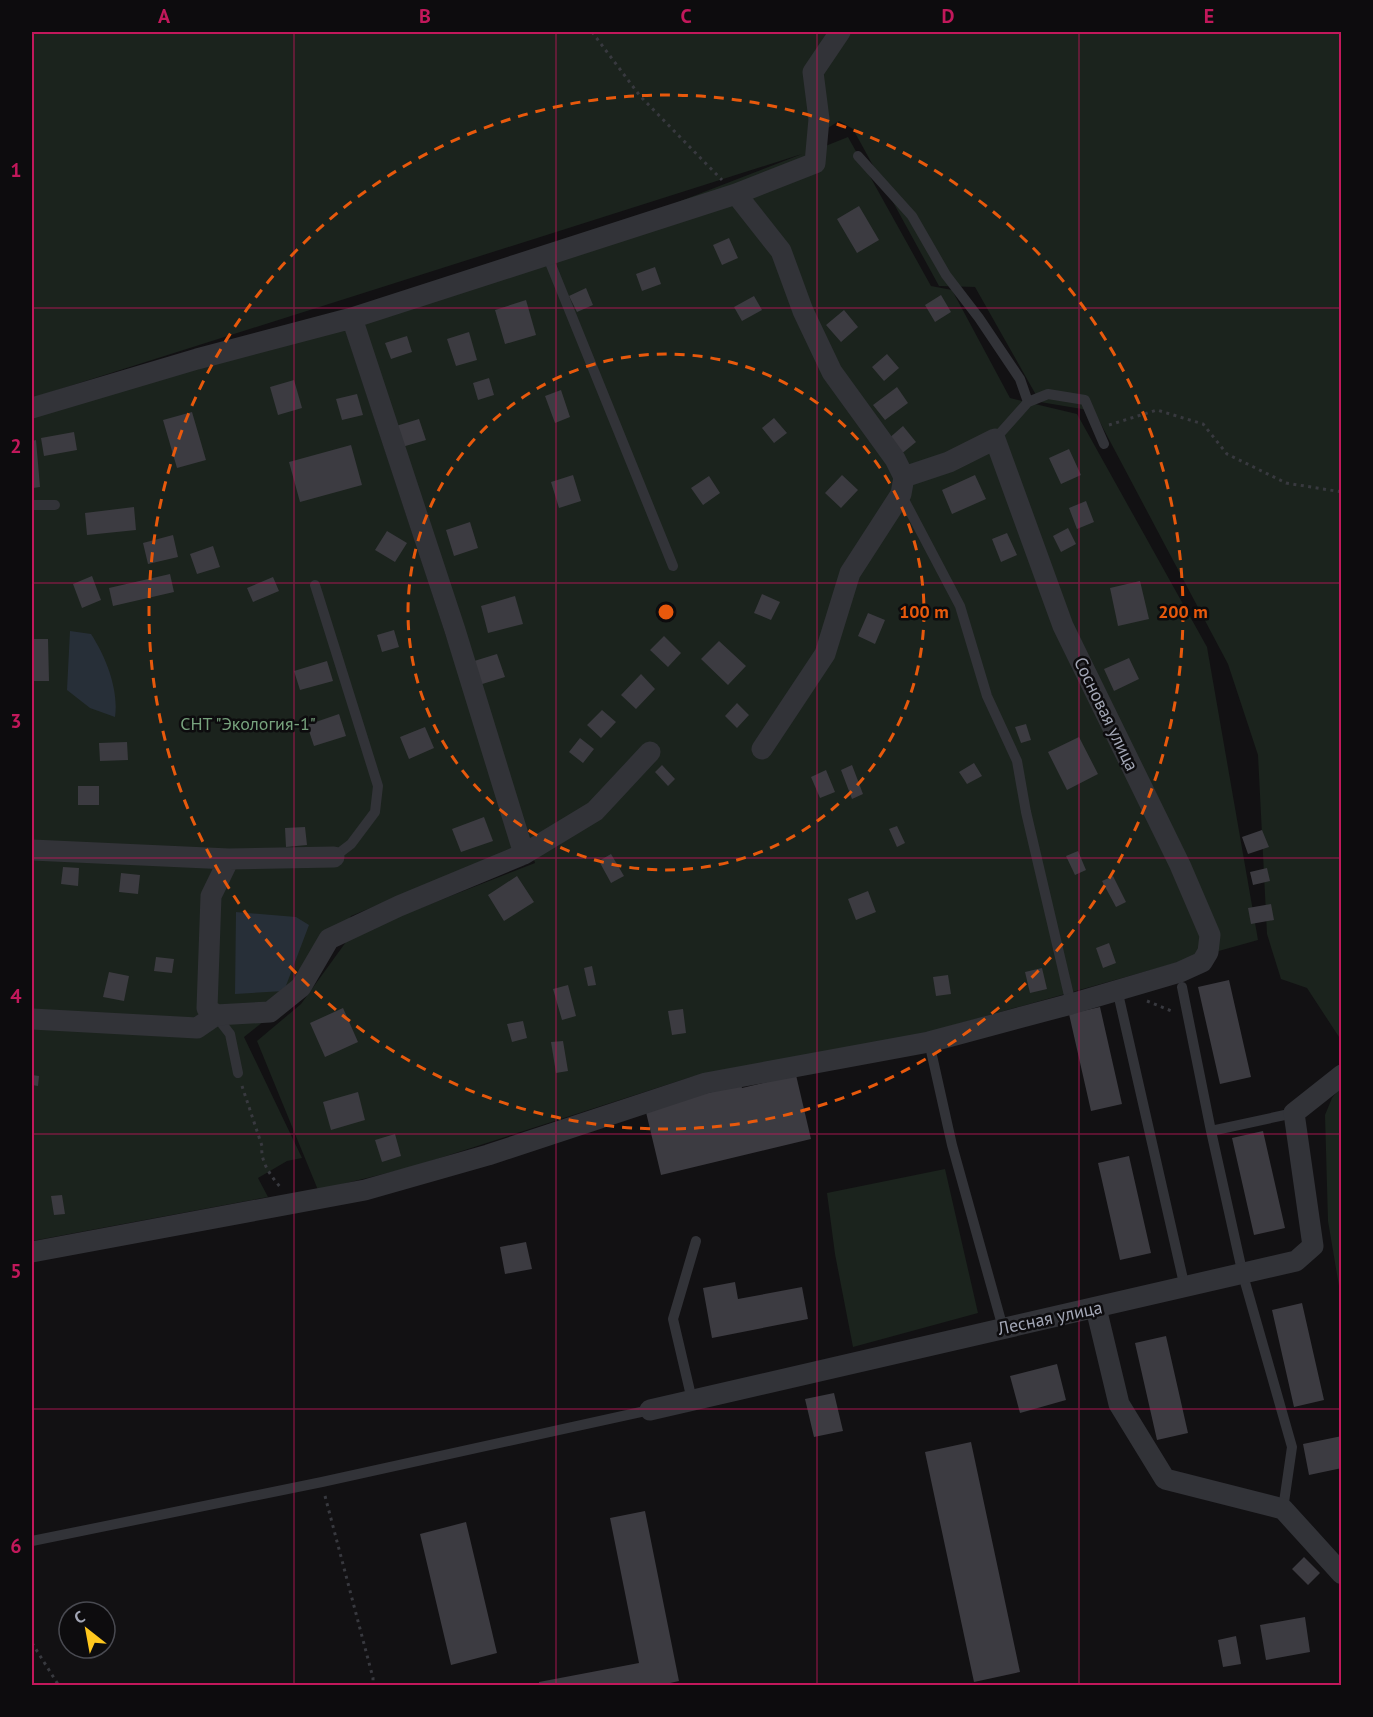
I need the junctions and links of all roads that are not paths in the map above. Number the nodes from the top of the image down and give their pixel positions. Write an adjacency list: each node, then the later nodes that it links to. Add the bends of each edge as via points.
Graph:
1 (840, 32): 3 (street, via 813,72 819,119 815,163)
2 (858, 156): 6 (lane, via 912,216 946,274 1020,379)
3 (736, 194): 4 (street); 10 (street, via 781,251 803,311 832,372 895,459)
4 (547, 255): 5 (street); 13 (lane)
5 (352, 318): 7 (street); 18 (street)
6 (1028, 402): 8 (lane); 9 (lane, via 1048,394 1085,400)
7 (32, 408)
8 (995, 439): 10 (street); 21 (street, Сосновая улица, via 1063,626 1210,935 1202,962)
9 (1104, 444)
10 (903, 485): 15 (street, via 850,573 825,654); 23 (lane, via 960,606 987,696 1017,760)
11 (32, 505): 12 (lane)
12 (55, 505)
13 (673, 566)
14 (315, 585): 19 (lane, via 378,786 375,812 351,844)
15 (762, 749)
16 (650, 752): 18 (street, via 595,811)
17 (32, 850): 20 (street)
18 (524, 854): 24 (street, via 329,939 301,987 270,1012)
19 (334, 857): 20 (street)
20 (229, 859): 24 (street, via 211,896 207,1008)
21 (1181, 979): 22 (street, Сосновая улица); 30 (lane)
22 (1117, 989): 23 (street, Сосновая улица); 34 (lane)
23 (1071, 1004): 26 (street, Сосновая улица)
24 (216, 1015): 25 (street, via 197,1028); 27 (lane, via 230,1034)
25 (32, 1019)
26 (929, 1042): 32 (street, Сосновая улица, via 706,1083 488,1155 365,1190); 36 (lane, via 952,1145)
27 (238, 1073)
28 (1341, 1076): 29 (street)
29 (1294, 1113): 30 (lane); 33 (street, Лесная улица, via 1313,1246 1296,1261)
30 (1211, 1131): 33 (lane)
31 (696, 1241): 37 (lane, via 673,1319)
32 (32, 1252)
33 (1243, 1275): 34 (street, Лесная улица); 39 (lane, via 1292,1447)
34 (1185, 1288): 35 (street, Лесная улица)
35 (1096, 1308): 36 (street, Лесная улица); 39 (street, via 1119,1404 1165,1479)
36 (1003, 1328): 37 (street, Лесная улица, via 837,1362)
37 (692, 1400): 38 (street, Лесная улица)
38 (650, 1410): 40 (lane)
39 (1283, 1509): 41 (street)
40 (32, 1541)
41 (1341, 1574)

